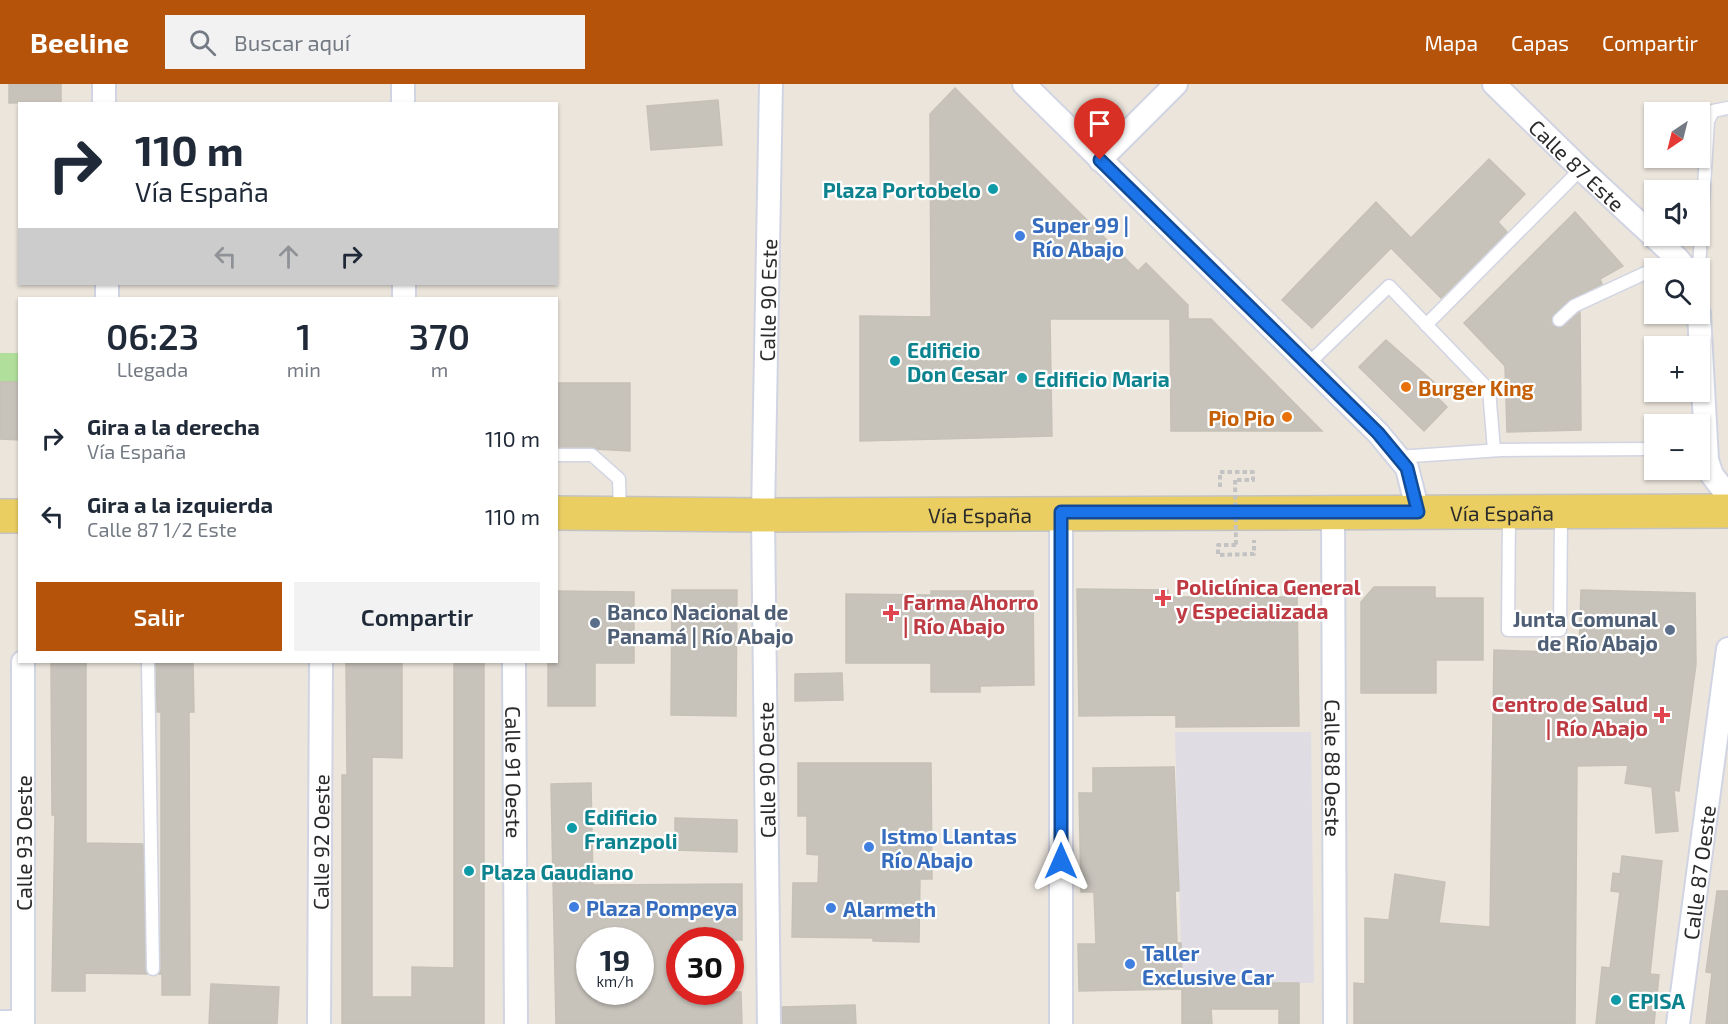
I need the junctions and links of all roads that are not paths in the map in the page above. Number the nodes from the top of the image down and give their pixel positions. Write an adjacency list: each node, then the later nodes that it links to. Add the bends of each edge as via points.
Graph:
1 (104, 84): 7 (street)
2 (402, 84): 8 (street)
3 (771, 84): 34 (street, Calle 90 Este)
4 (1024, 84): 10 (street)
5 (1176, 84): 10 (street)
6 (1494, 84): 11 (street, Calle 87 Este)
7 (104, 102)
8 (403, 102)
9 (1728, 108): 13 (lane, via 1713,111 1708,121)
10 (1100, 160): 18 (street)
11 (1581, 169): 12 (street, Calle 87 Este); 17 (lane)
12 (1679, 258)
13 (1688, 258)
14 (1644, 274): 15 (lane, via 1575,306)
15 (1559, 320)
16 (1699, 324): 19 (street)
17 (1426, 325): 18 (lane, via 1389,286); 21 (lane, via 1489,390)
18 (1308, 364): 23 (street)
19 (1702, 414)
20 (1644, 449): 21 (lane)
21 (1494, 450): 23 (lane)
22 (558, 455): 33 (lane, via 592,455 619,478)
23 (1397, 457): 31 (street, via 1407,468)
24 (1710, 469): 25 (street)
25 (1728, 496)
26 (1509, 511): 27 (main road, Vía España); 27 (lane, via 1508,630 1560,630); 31 (main road, Vía España)
27 (1561, 511): 28 (main road, Vía España)
28 (1728, 511)
29 (1061, 512): 30 (main road, Vía España); 34 (main road, Vía España); 48 (street)
30 (1333, 512): 31 (main road, Vía España); 49 (street, Calle 88 Oeste)
31 (1418, 512)
32 (558, 513): 33 (main road, Vía España)
33 (620, 513): 34 (main road, Vía España)
34 (763, 515): 47 (street, Calle 90 Oeste)
35 (0, 516): 36 (main road)
36 (18, 516)
37 (1728, 649): 50 (street, Calle 87 Oeste)
38 (23, 663): 44 (street, Calle 93 Oeste)
39 (148, 663): 42 (lane)
40 (321, 663): 45 (street, Calle 92 Oeste)
41 (514, 663): 46 (street, Calle 91 Oeste)
42 (153, 969)
43 (0, 1022): 44 (street)
44 (23, 1023)
45 (319, 1024)
46 (516, 1024)
47 (769, 1024)
48 (1061, 1024)
49 (1335, 1024)
50 (1678, 1024)

